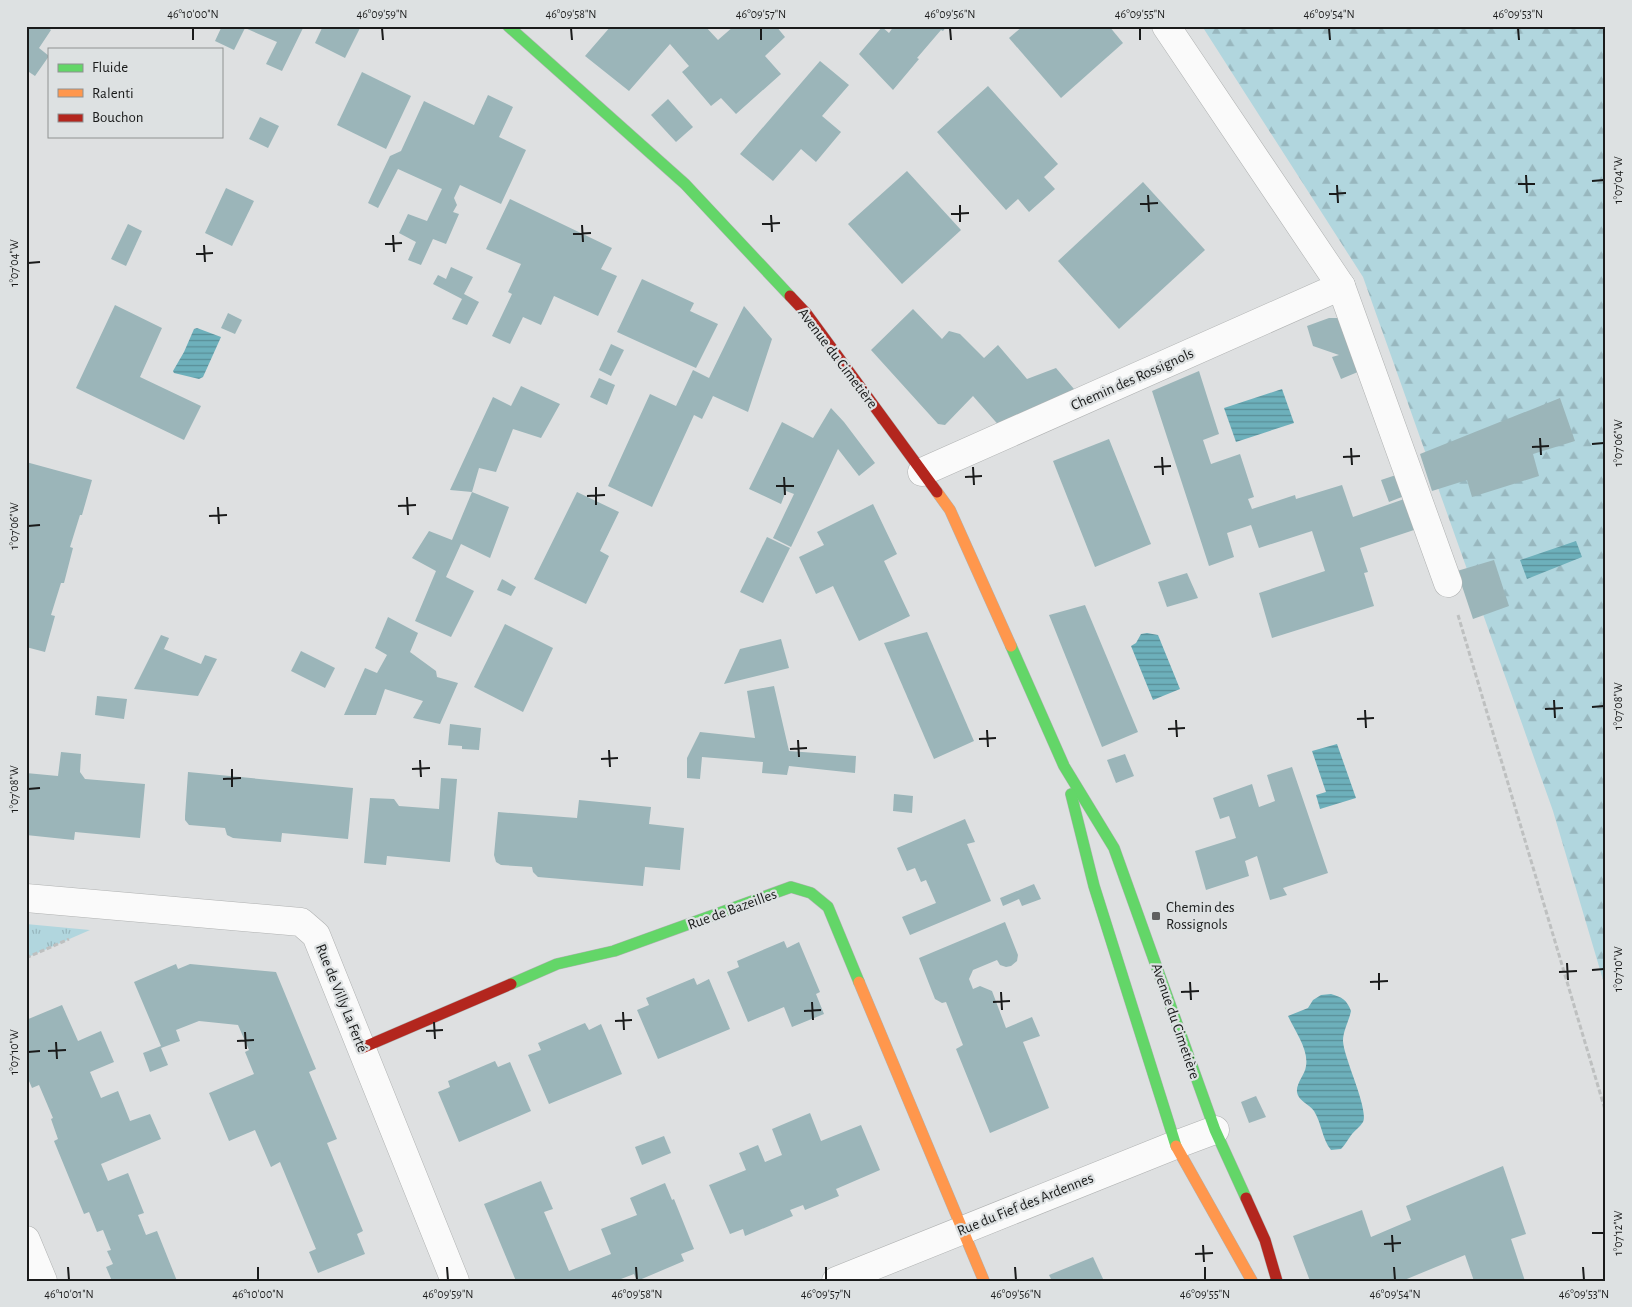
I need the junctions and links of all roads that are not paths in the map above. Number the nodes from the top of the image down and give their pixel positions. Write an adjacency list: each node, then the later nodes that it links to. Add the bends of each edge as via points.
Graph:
1 (508, 26): 4 (street, Avenue du Cimetière, via 685,184 806,313)
2 (1166, 26): 3 (street)
3 (1341, 286): 4 (street, Chemin des Rossignols); 5 (street)
4 (922, 472): 6 (street, Avenue du Cimetière, via 950,510)
5 (1448, 583)
6 (1064, 766): 9 (street, Avenue du Cimetière, via 1114,848); 10 (street, Avenue du Cimetière, via 1094,886)
7 (26, 898): 8 (street, Rue de Villy La Ferté, via 301,922 316,935)
8 (362, 1048): 11 (street, Rue de Bazeilles, via 557,964 614,950 791,887 811,893 828,907); 14 (street, Rue de Villy La Ferté)
9 (1215, 1130): 10 (street, Rue du Fief des Ardennes); 18 (street, Avenue du Cimetière, via 1265,1240)
10 (1175, 1145): 11 (street, Rue du Fief des Ardennes); 17 (street, Avenue du Cimetière)
11 (962, 1229): 15 (street, Rue du Fief des Ardennes); 16 (street, Rue de Bazeilles)
12 (26, 1240): 13 (street)
13 (43, 1281)
14 (455, 1281)
15 (836, 1281)
16 (984, 1281)
17 (1252, 1281)
18 (1277, 1281)

